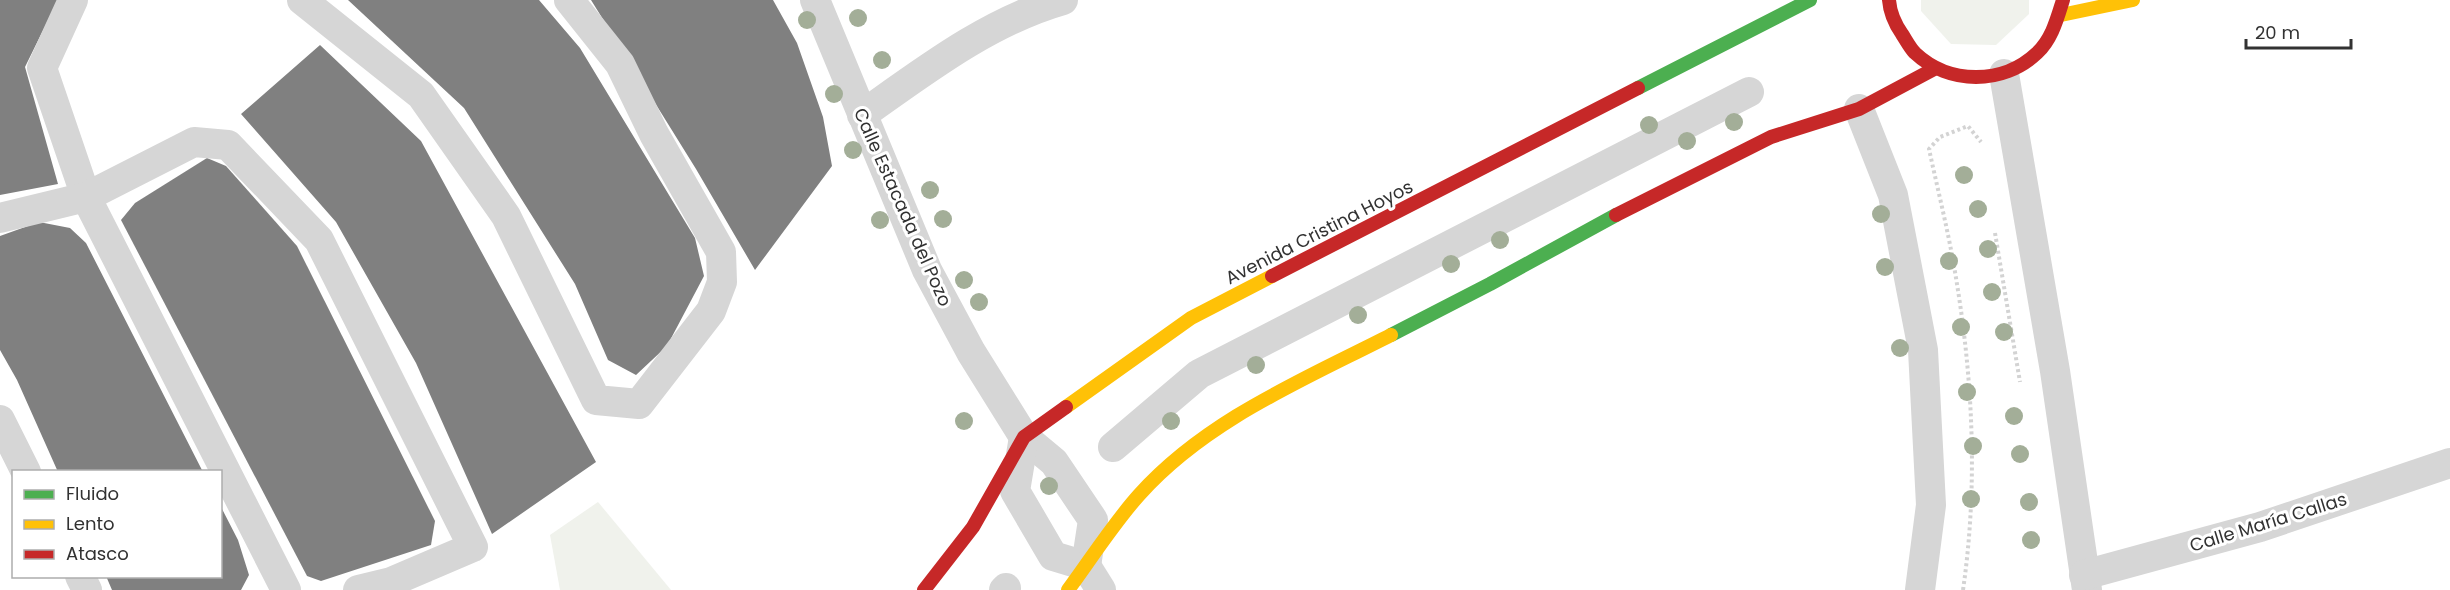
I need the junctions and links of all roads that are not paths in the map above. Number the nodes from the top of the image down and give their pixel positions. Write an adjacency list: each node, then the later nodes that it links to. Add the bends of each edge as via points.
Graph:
1 (73, 0): 16 (street, via 42,68)
2 (302, 0): 3 (street, via 421,95 506,216 596,400 639,404 711,311 722,282 721,252 654,134 620,64)
3 (570, 0)
4 (814, 0): 15 (street, Calle Estacada del Pozo)
5 (1064, 0): 15 (street, via 1036,8 945,56)
6 (1810, 0): 19 (street, Avenida Cristina Hoyos, via 1191,318)
7 (1889, 0): 11 (street, via 1904,42)
8 (2063, 0): 10 (street)
9 (2133, 0): 10 (street)
10 (2061, 15): 12 (street, via 2047,43 2024,65)
11 (1935, 69): 12 (street, via 1977,79); 14 (street)
12 (2004, 74): 24 (street, via 2055,371)
13 (1749, 92): 20 (street, via 1199,374)
14 (1859, 109): 23 (street, via 1771,137 1660,191 1490,284 1261,401 1195,443 1139,495); 29 (street, via 1893,195 1923,350 1931,506)
15 (862, 115): 19 (street, Calle Estacada del Pozo, via 927,270 971,352)
16 (86, 196): 17 (street); 25 (street); 26 (street, via 194,142 228,145 319,240 473,547 391,582)
17 (0, 218)
18 (0, 420): 22 (street)
19 (1024, 437): 23 (street, Calle Estacada del Pozo, via 1054,462 1093,520); 23 (street, via 1015,491 1053,556); 27 (street, Avenida Cristina Hoyos, via 974,527)
20 (1113, 447)
21 (2450, 463): 24 (street, Calle María Callas)
22 (25, 470)
23 (1094, 578): 28 (street)
24 (2086, 582)
25 (286, 590)
26 (358, 590)
27 (924, 590)
28 (1068, 590)
29 (1920, 590)

